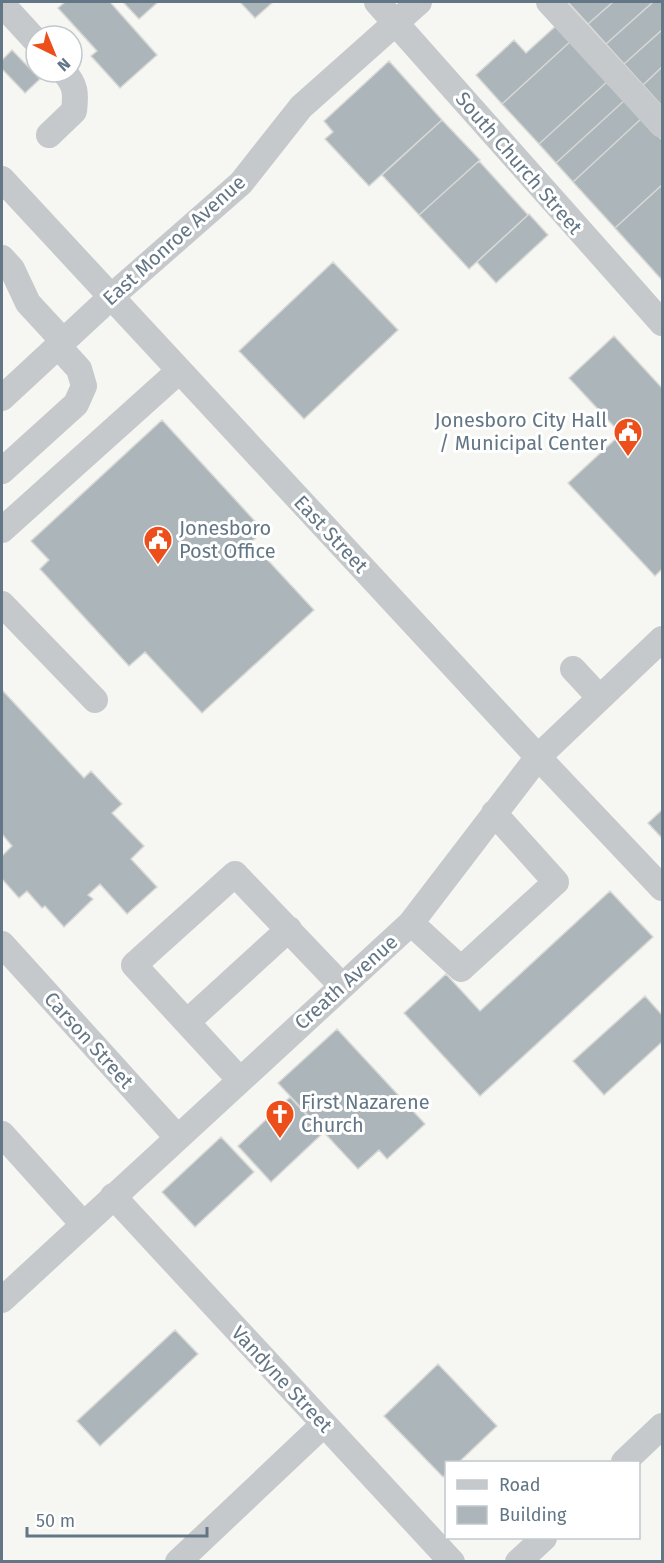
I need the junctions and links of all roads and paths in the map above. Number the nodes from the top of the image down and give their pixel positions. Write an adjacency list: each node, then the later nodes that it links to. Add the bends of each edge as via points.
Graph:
1 (377, 2): 5 (street, South Church Street)
2 (419, 2): 5 (street, East Monroe Avenue)
3 (549, 2): 8 (street)
4 (2, 4): 6 (street)
5 (395, 22): 12 (street, East Monroe Avenue, via 301,107 241,183); 13 (street, South Church Street)
6 (24, 29)
7 (74, 84): 9 (street, via 74,111)
8 (663, 125)
9 (49, 135)
10 (2, 179): 12 (street, East Street)
11 (2, 258): 14 (street, via 12,269 28,303)
12 (111, 297): 14 (street, East Monroe Avenue); 15 (street, East Street)
13 (663, 324)
14 (60, 344): 16 (street, East Monroe Avenue); 17 (street, via 79,369 84,386 76,404)
15 (179, 370): 18 (street); 24 (street, East Street)
16 (2, 398)
17 (2, 471)
18 (2, 530)
19 (2, 604): 23 (street)
20 (663, 639): 22 (street, Creath Avenue)
21 (573, 669): 22 (street)
22 (600, 698): 24 (street, Creath Avenue)
23 (95, 700)
24 (538, 757): 25 (street, Creath Avenue); 26 (street, East Street)
25 (494, 813): 27 (street, Creath Avenue); 27 (street, via 556,882 461,969)
26 (663, 888)
27 (411, 923): 30 (street, Creath Avenue)
28 (289, 929): 30 (street); 31 (street); 31 (street, via 235,874 134,965)
29 (2, 944): 34 (street, Carson Street)
30 (342, 986): 32 (street, Creath Avenue)
31 (187, 1022): 32 (street)
32 (239, 1079): 34 (street, Creath Avenue)
33 (2, 1134): 36 (street)
34 (177, 1137): 35 (street, Creath Avenue)
35 (113, 1196): 36 (street, Creath Avenue); 38 (street, Vandyne Street)
36 (83, 1224): 37 (street, Creath Avenue)
37 (2, 1300)
38 (324, 1424): 42 (street); 43 (street, Vandyne Street)
39 (663, 1426): 40 (street)
40 (625, 1461)
41 (543, 1539): 44 (street)
42 (178, 1562)
43 (452, 1562)
44 (518, 1562)

